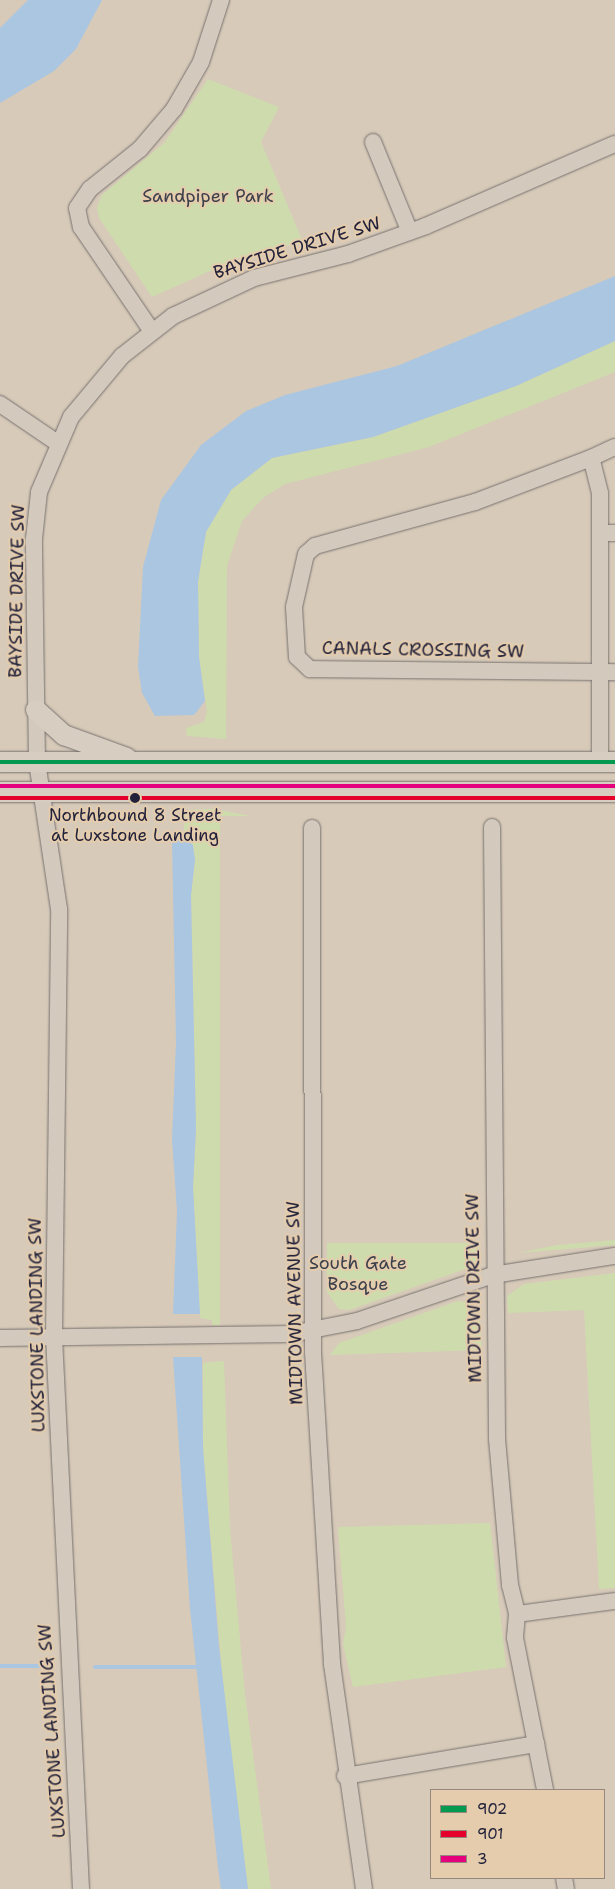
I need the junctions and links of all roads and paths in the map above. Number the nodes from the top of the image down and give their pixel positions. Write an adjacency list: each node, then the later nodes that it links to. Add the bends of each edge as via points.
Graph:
1 (221, 0): 5 (street, via 201,62 174,109 140,149 90,189 77,208 81,226)
2 (373, 142): 4 (street)
3 (615, 144): 4 (street, BAYSIDE DRIVE SW)
4 (410, 232): 5 (street, BAYSIDE DRIVE SW, via 348,254 254,278 212,294)
5 (151, 330): 7 (street, BAYSIDE DRIVE SW, via 97,385)
6 (0, 404): 7 (street)
7 (56, 442): 12 (street, BAYSIDE DRIVE SW, via 38,492 34,539)
8 (615, 447): 9 (street, CANALS CROSSING SW)
9 (591, 458): 10 (street); 11 (street, CANALS CROSSING SW, via 447,511 315,546 306,554 294,607 297,657 310,669)
10 (608, 533): 11 (street)
11 (608, 672): 15 (street)
12 (36, 710): 14 (street, BAYSIDE DRIVE SW); 16 (main road, via 64,735)
13 (0, 762): 14 (main road)
14 (37, 762): 16 (main road); 18 (street, LUXSTONE LANDING SW)
15 (608, 762): 16 (main road)
16 (143, 764)
17 (0, 792): 18 (main road)
18 (40, 792): 19 (main road); 25 (street, LUXSTONE LANDING SW, via 59,909)
19 (615, 792)
20 (492, 827): 23 (street, MIDTOWN DRIVE SW)
21 (312, 828): 24 (street, MIDTOWN AVENUE SW)
22 (615, 1256): 23 (street)
23 (493, 1275): 24 (street, via 357,1321); 28 (street, MIDTOWN DRIVE SW, via 498,1439 510,1585)
24 (313, 1330): 25 (street, via 231,1337); 30 (street, MIDTOWN AVENUE SW, via 327,1600)
25 (54, 1337): 26 (street); 32 (street, LUXSTONE LANDING SW)
26 (0, 1338)
27 (615, 1601): 28 (street)
28 (517, 1614): 29 (street, MIDTOWN DRIVE SW, via 515,1638)
29 (536, 1744): 30 (street); 31 (street, MIDTOWN DRIVE SW)
30 (345, 1776): 33 (street, MIDTOWN AVENUE SW)
31 (545, 1789)
32 (81, 1889)
33 (364, 1889)

